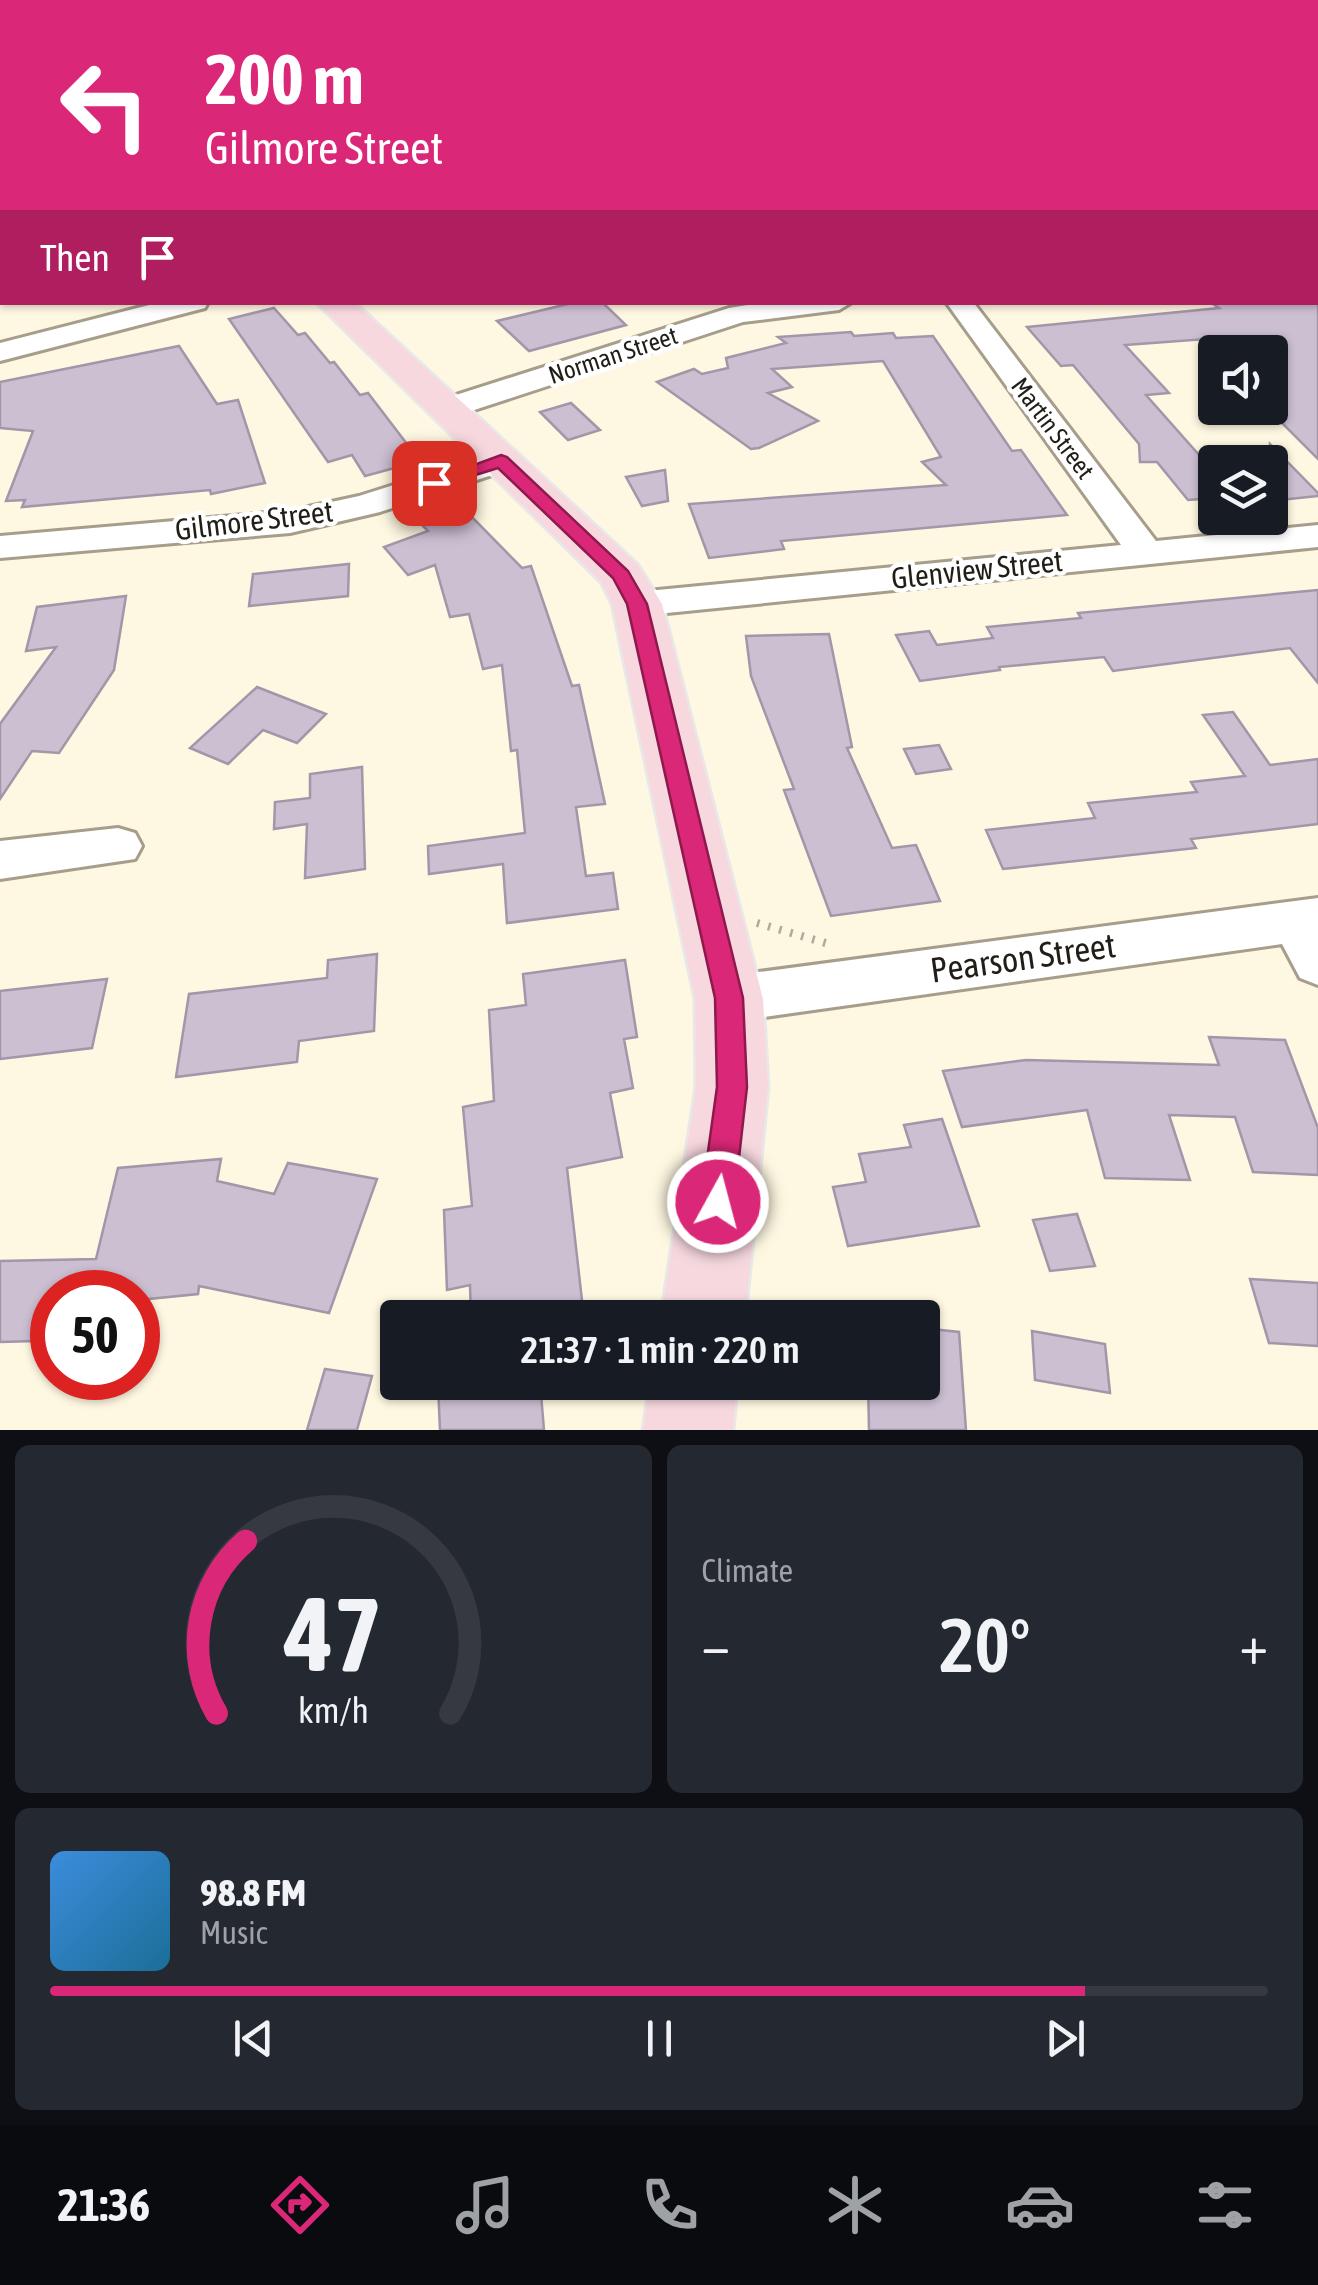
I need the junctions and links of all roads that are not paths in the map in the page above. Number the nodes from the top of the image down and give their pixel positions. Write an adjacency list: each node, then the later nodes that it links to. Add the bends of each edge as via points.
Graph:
1 (183, 305): 6 (street)
2 (337, 305): 7 (main road)
3 (785, 305): 5 (street, Norman Street)
4 (961, 305): 11 (street, Martin Street)
5 (730, 308): 7 (street, Norman Street)
6 (0, 352)
7 (448, 408): 8 (main road)
8 (501, 461): 10 (street, Gilmore Street, via 368,505 290,522); 12 (main road, via 621,575)
9 (1318, 536): 11 (street, Glenview Street)
10 (0, 547)
11 (1146, 553): 12 (street, Glenview Street)
12 (637, 604): 16 (main road)
13 (118, 846): 14 (street)
14 (0, 860)
15 (1310, 934): 16 (street, Pearson Street)
16 (729, 998): 17 (main road, via 732,1087)
17 (705, 1300)
18 (692, 1400): 19 (main road)
19 (688, 1430)

